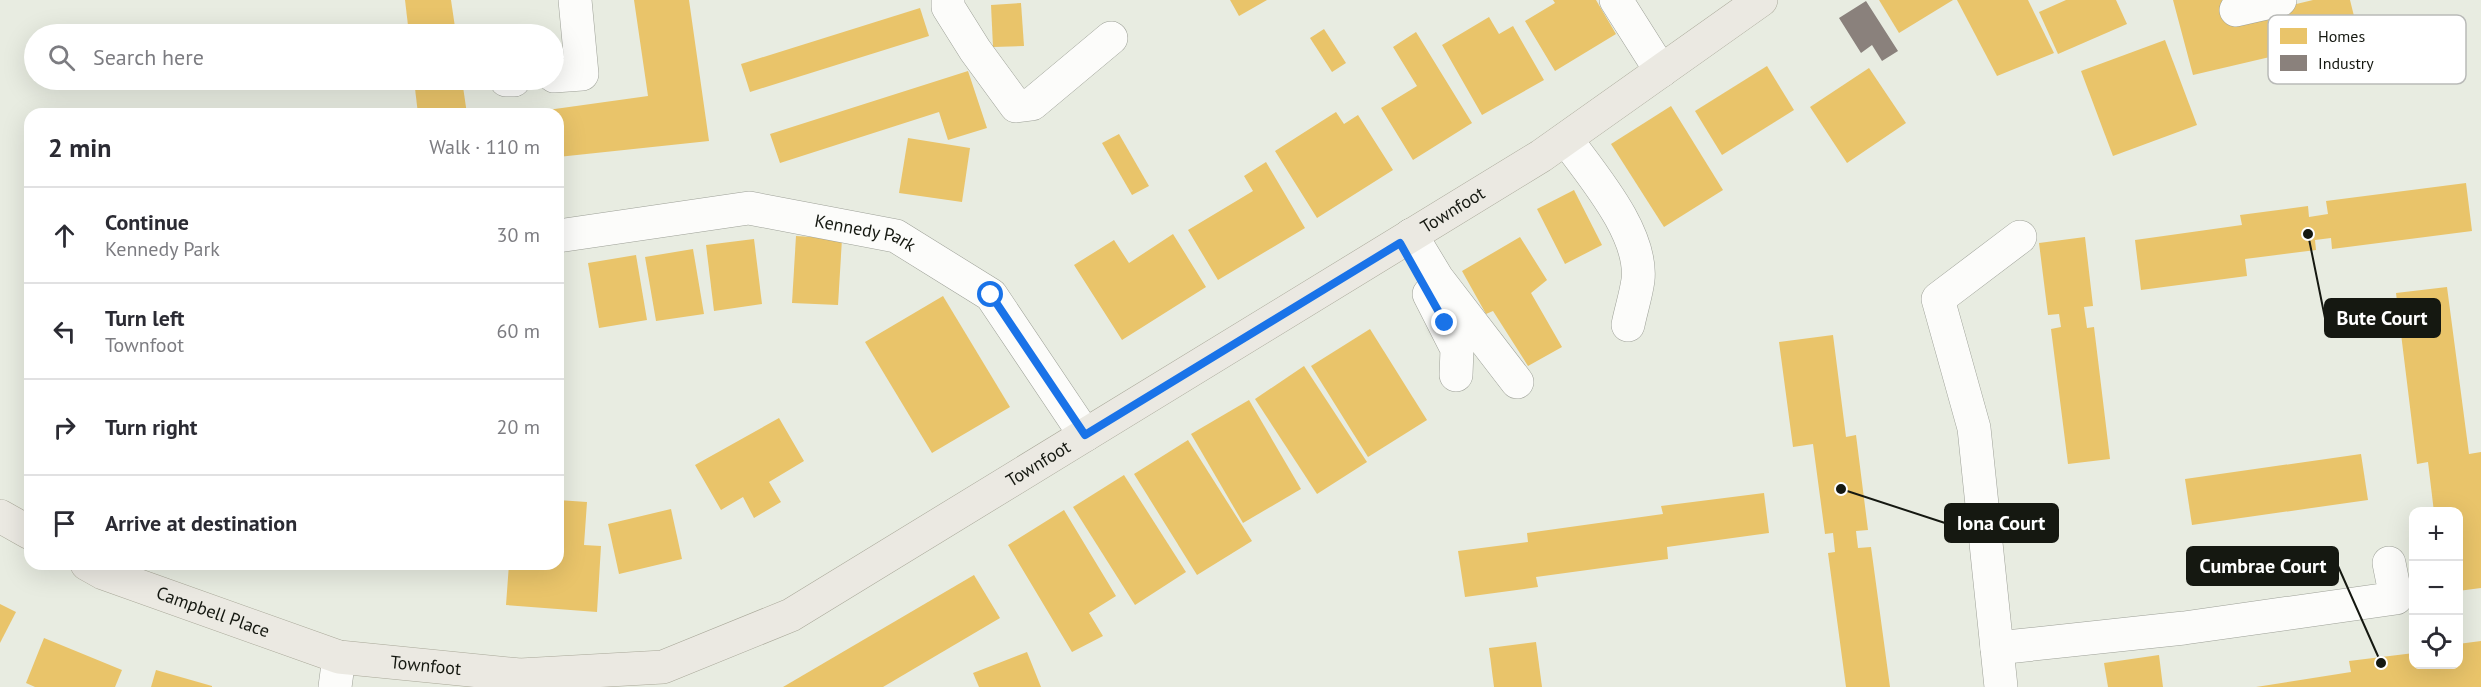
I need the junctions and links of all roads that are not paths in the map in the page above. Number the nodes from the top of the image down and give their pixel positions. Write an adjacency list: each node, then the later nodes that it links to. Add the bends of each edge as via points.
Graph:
1 (575, 0): 9 (street, via 582,74)
2 (948, 0): 7 (street, via 948,7 975,50 1016,106 1032,104)
3 (1616, 0): 8 (street)
4 (1761, 0): 8 (main road, Townfoot)
5 (2280, 0): 6 (street)
6 (2236, 10)
7 (1111, 38)
8 (1661, 71): 10 (main road, Townfoot)
9 (564, 75)
10 (1566, 139): 13 (main road, Townfoot); 14 (street, via 1620,213 1635,253 1638,278)
11 (564, 235): 17 (street, Kennedy Park, via 749,208 896,236 991,295)
12 (2020, 237): 22 (street, via 1938,300 1974,428)
13 (1405, 239): 15 (street, via 1457,349); 16 (street); 17 (main road, Townfoot)
14 (1628, 325)
15 (1456, 375)
16 (1517, 382)
17 (1085, 435): 23 (main road, Townfoot, via 791,615 663,667 520,675)
18 (0, 516): 19 (main road)
19 (24, 530)
20 (2389, 563): 22 (street, via 2396,598 2184,628)
21 (98, 570): 23 (main road, Campbell Place)
22 (1997, 648): 24 (street)
23 (337, 672)
24 (2001, 687)

